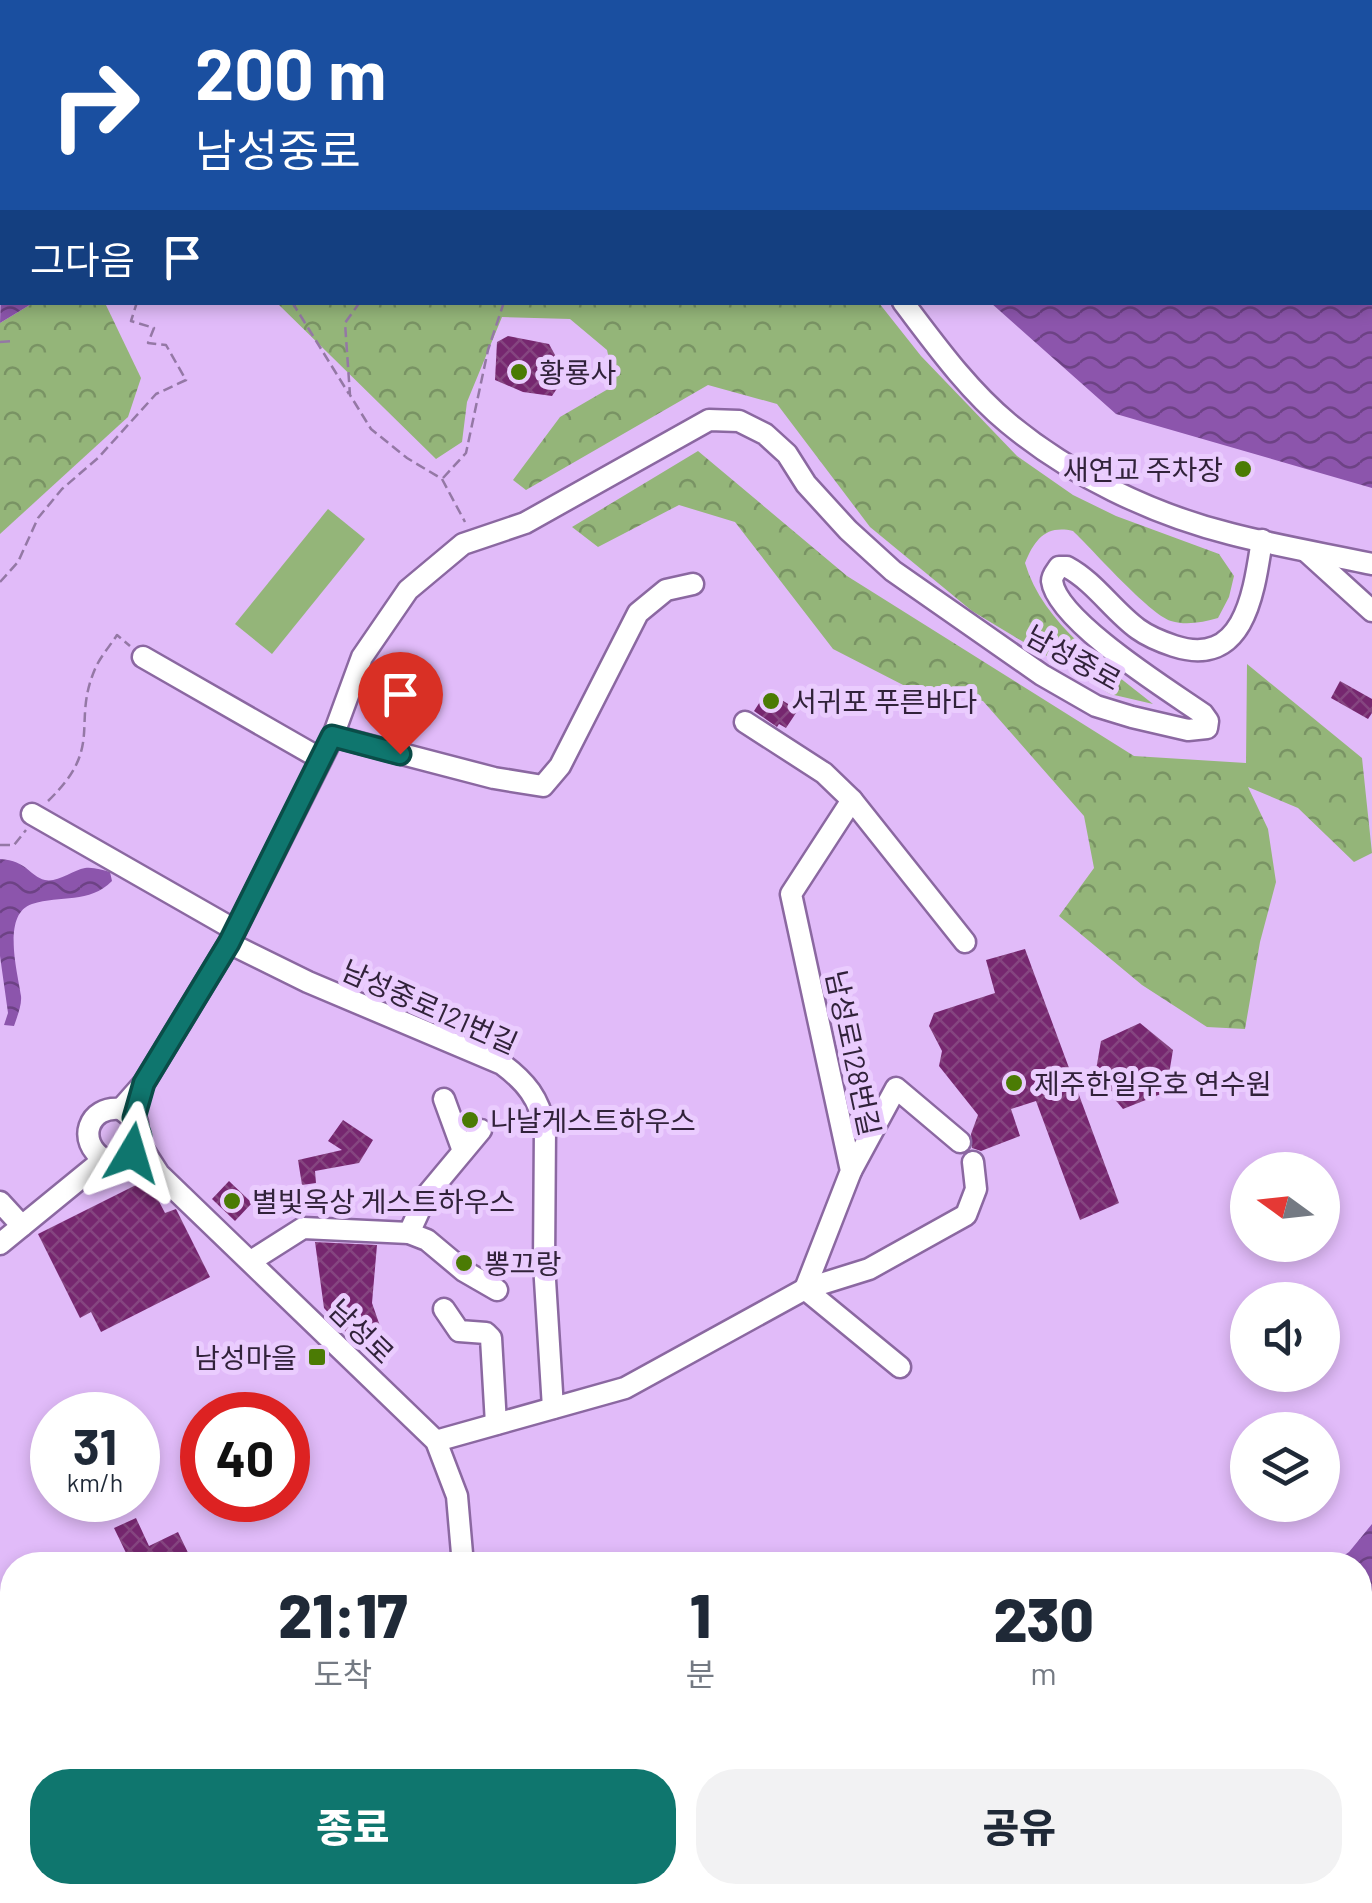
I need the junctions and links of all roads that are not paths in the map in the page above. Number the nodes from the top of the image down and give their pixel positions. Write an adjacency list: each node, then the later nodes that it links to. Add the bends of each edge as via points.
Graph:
1 (905, 305): 2 (street, via 979,396 1062,462 1168,513)
2 (1262, 540): 3 (street); 9 (street, 남성중로, via 1240,624 1209,651 1185,650 1139,630 1068,567 1053,575 1060,595 1097,638 1208,721 1200,731 1166,726 1096,706 1042,675 894,571 848,530 765,434 740,421 709,420 525,523 462,544 408,590 385,621 362,656)
3 (1303, 549): 4 (street); 6 (street)
4 (1372, 564)
5 (693, 584): 9 (street, via 666,590 638,613 560,766 543,786)
6 (1372, 611)
7 (142, 657): 10 (street)
8 (745, 722): 11 (street, via 824,773)
9 (332, 736): 10 (street, 남성중로)
10 (322, 759): 13 (street, 남성중로)
11 (852, 800): 14 (street); 23 (street, 남성로128번길, via 791,894)
12 (32, 814): 13 (street, 남성중로121번길)
13 (232, 937): 16 (street, 남성중로); 33 (street, 남성중로121번길, via 308,982 502,1064 528,1086 544,1128)
14 (965, 942)
15 (444, 1100): 20 (street)
16 (128, 1113): 19 (street, via 140,1129); 21 (street, via 86,1112 87,1134)
17 (481, 1130): 20 (street)
18 (960, 1142): 23 (street, via 896,1088)
19 (133, 1150): 21 (street, 남성로); 28 (street, 남성로)
20 (462, 1150): 26 (street, via 426,1196)
21 (99, 1155): 25 (street)
22 (973, 1162): 30 (street, via 976,1189 966,1215 870,1269)
23 (851, 1171): 30 (street, 남성로128번길)
24 (0, 1202): 25 (street)
25 (22, 1226): 27 (street)
26 (409, 1232): 28 (street, via 304,1228); 29 (street)
27 (0, 1244)
28 (251, 1260): 35 (street, 남성로)
29 (498, 1290)
30 (806, 1290): 32 (street); 33 (street, via 625,1388)
31 (444, 1309): 34 (street, via 459,1331 492,1338)
32 (900, 1366)
33 (553, 1408): 34 (street)
34 (496, 1424): 35 (street)
35 (436, 1440): 36 (street, 남성로, via 457,1496)
36 (464, 1552)

